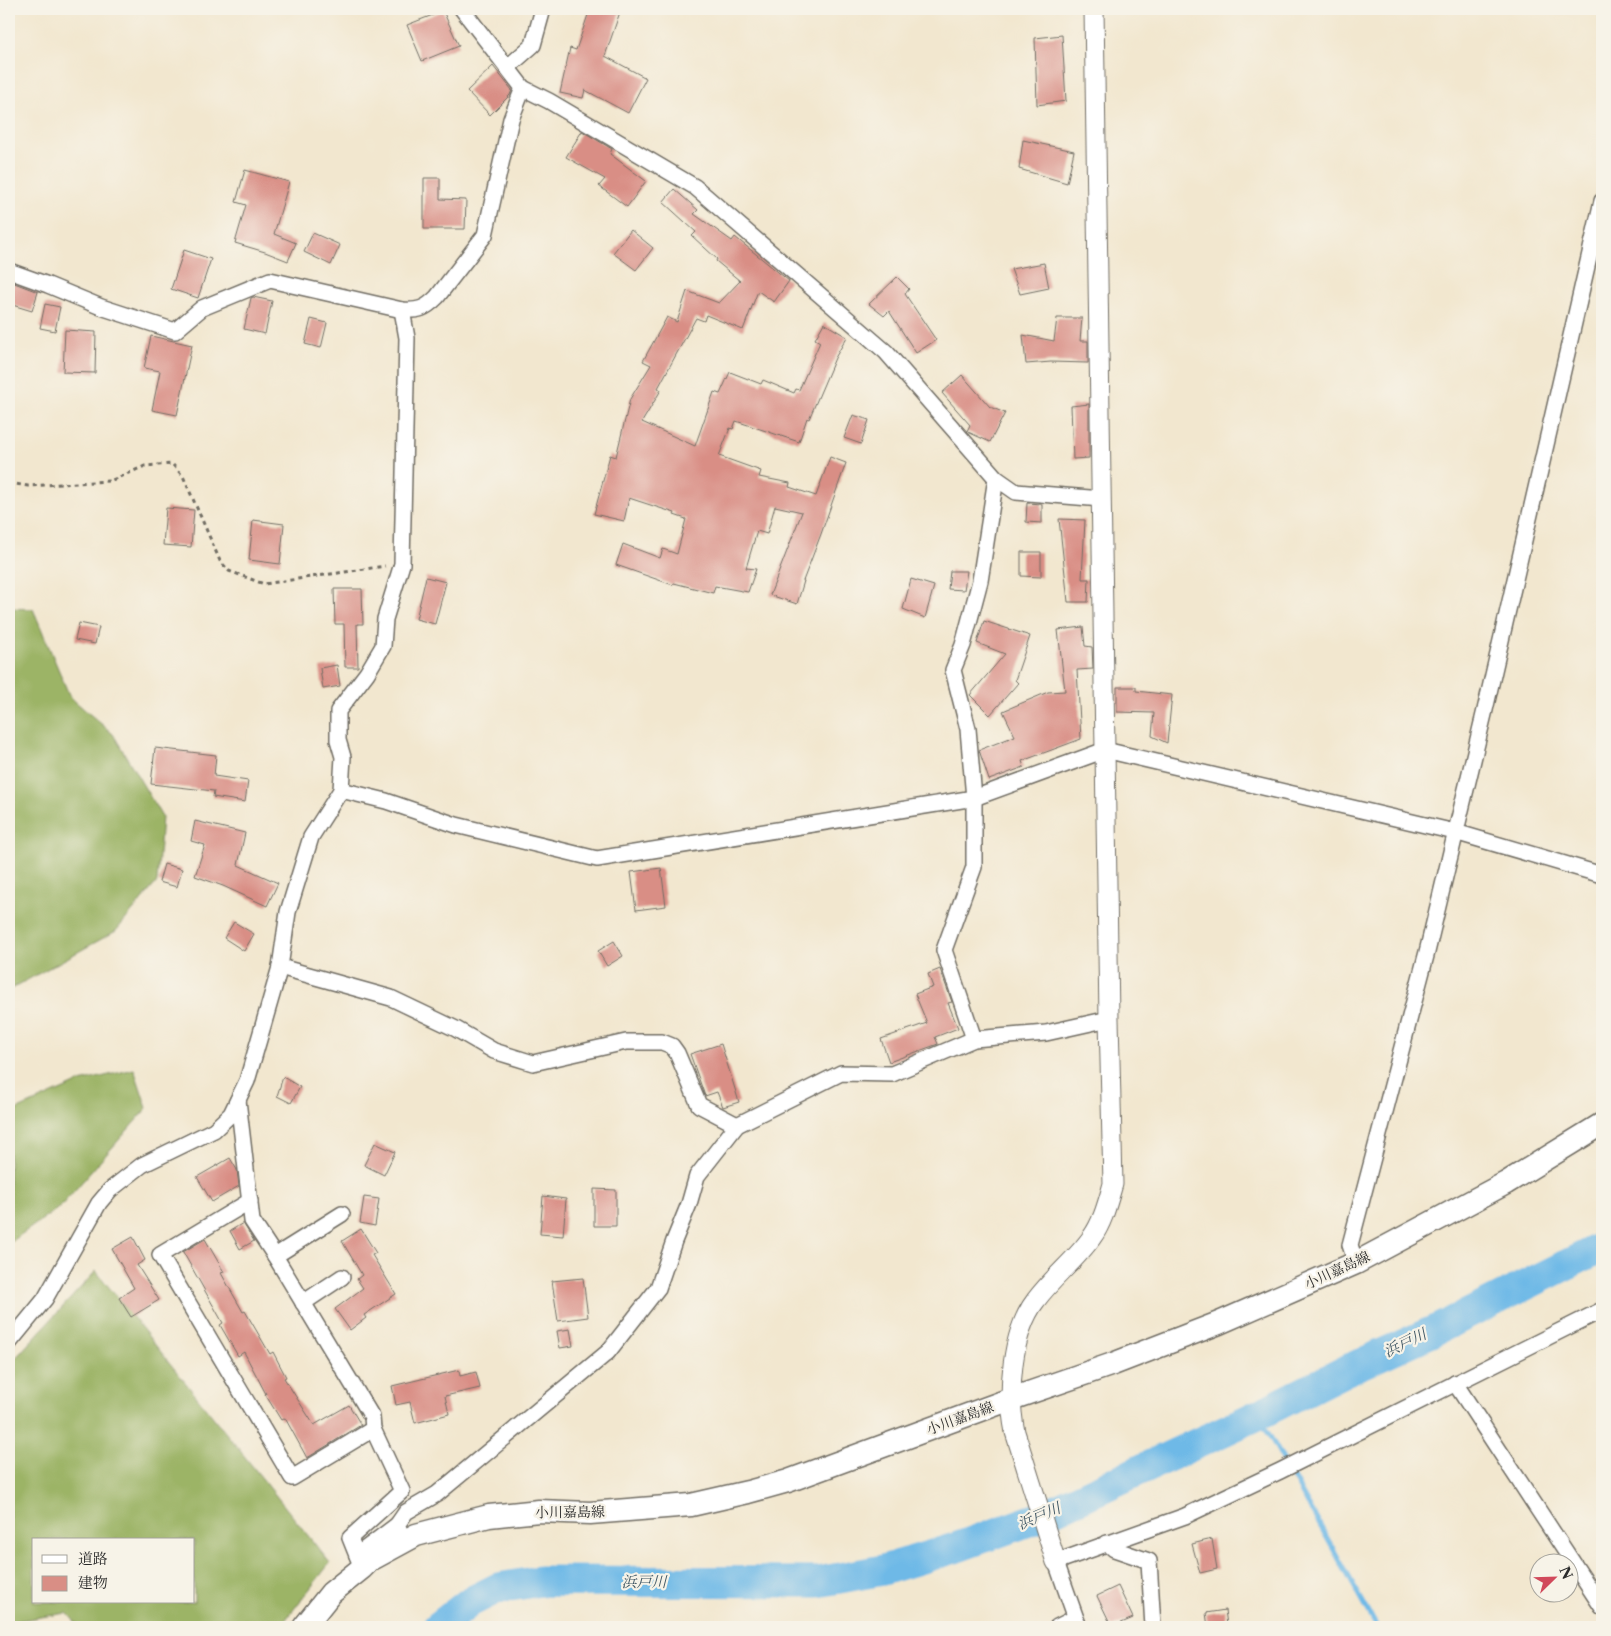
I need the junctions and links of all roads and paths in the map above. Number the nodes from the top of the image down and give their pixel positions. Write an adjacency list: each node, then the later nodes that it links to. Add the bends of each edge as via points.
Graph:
1 (462, 9): 4 (street)
2 (543, 9): 4 (street, via 533,45)
3 (1094, 9): 11 (street)
4 (508, 67): 5 (street)
5 (523, 88): 8 (street, via 511,118 485,235 428,306 416,311); 9 (street, via 695,187 886,352)
6 (1602, 201): 16 (street)
7 (9, 271): 8 (street, via 175,331 202,308 270,280)
8 (402, 310): 12 (street, via 407,338)
9 (996, 478): 11 (street, via 1016,492); 15 (street, via 980,581 963,646 953,670 968,729)
10 (9, 483): 12 (path, via 28,486 110,481 145,466 172,464 183,476 220,561 229,572 264,584)
11 (1102, 499): 13 (street)
12 (402, 564): 14 (street, via 385,619 383,646 338,711 338,740 344,757)
13 (1105, 750): 15 (street); 16 (street); 19 (street)
14 (341, 790): 15 (street, via 386,801 456,825 597,859); 18 (street, via 311,837 288,912)
15 (974, 798): 20 (street, via 974,867 944,950)
16 (1455, 832): 17 (street); 27 (street, via 1350,1246)
17 (1602, 875)
18 (280, 967): 21 (street, via 247,1081); 23 (street, via 391,998 494,1051 534,1063 626,1042 662,1042 672,1046 699,1105)
19 (1109, 1019): 20 (street, via 1046,1033); 33 (street, via 1113,1184 1093,1237 1035,1300 1020,1327)
20 (974, 1039): 23 (street, via 892,1074 841,1073)
21 (238, 1099): 24 (street); 31 (street, via 231,1114 214,1130 142,1165 110,1190 99,1203 45,1299)
22 (1602, 1124): 27 (main road, 小川嘉島線, via 1506,1183)
23 (736, 1125): 35 (street, via 697,1176 658,1288 608,1352 437,1494 406,1512)
24 (250, 1201): 26 (street, via 252,1221); 34 (street, via 160,1255 292,1478)
25 (342, 1214): 26 (street)
26 (275, 1256): 29 (street)
27 (1356, 1263): 33 (main road, 小川嘉島線, via 1210,1326)
28 (342, 1277): 29 (street)
29 (303, 1303): 34 (street, via 372,1417)
30 (1602, 1310): 32 (street)
31 (9, 1342)
32 (1455, 1383): 36 (street, via 1185,1516); 39 (street)
33 (1011, 1399): 35 (main road, 小川嘉島線, via 788,1481 691,1505 590,1513 539,1511 489,1516 416,1535); 37 (street, via 1015,1432)
34 (372, 1429): 38 (street, via 402,1491 350,1538)
35 (401, 1533): 38 (main road, 小川嘉島線, via 370,1560)
36 (1107, 1543): 37 (street); 43 (street, via 1114,1549 1149,1561)
37 (1054, 1557): 40 (street)
38 (359, 1562): 41 (main road, 小川嘉島線)
39 (1602, 1607)
40 (1077, 1622): 42 (street)
41 (304, 1627)
42 (1057, 1627)
43 (1153, 1627)

